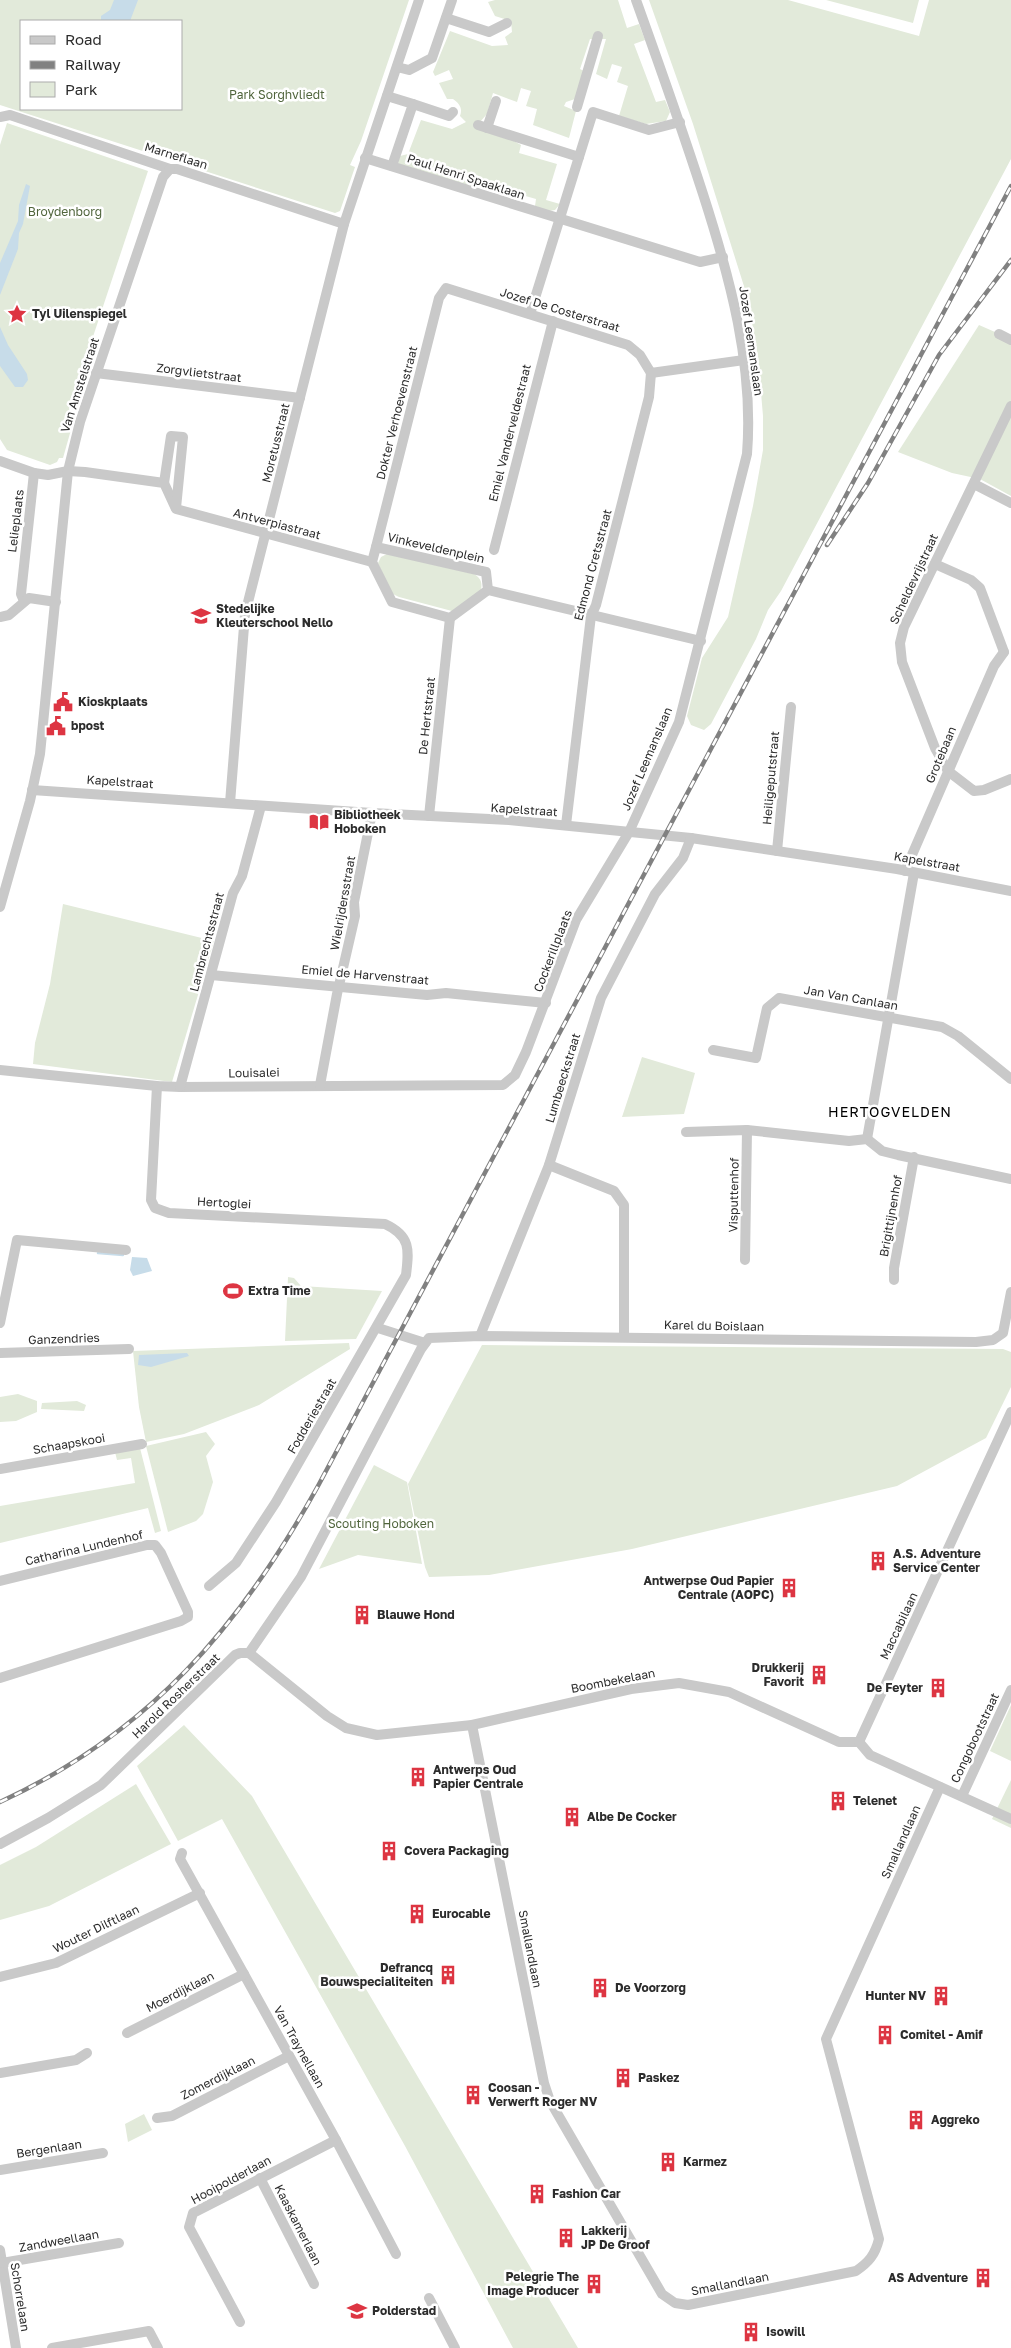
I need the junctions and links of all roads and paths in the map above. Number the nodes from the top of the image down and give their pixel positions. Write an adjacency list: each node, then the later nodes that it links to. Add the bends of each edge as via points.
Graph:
1 (419, 0): 7 (street, Moretusstraat)
2 (452, 0): 4 (street)
3 (636, 0): 14 (street, Jozef Leemanslaan)
4 (446, 18): 5 (street, via 489,32); 7 (street, via 432,58 409,70)
5 (507, 23)
6 (598, 36): 12 (street, via 573,106)
7 (397, 67): 8 (street, Moretusstraat)
8 (387, 96): 10 (street); 16 (street, Moretusstraat)
9 (496, 100): 15 (street, via 482,126)
10 (413, 104): 11 (street, via 449,116); 17 (street)
11 (452, 112)
12 (593, 112): 14 (street, via 649,130); 15 (street)
13 (0, 118): 18 (street, Marneflaan, via 10,115)
14 (680, 122): 21 (street, Jozef Leemanslaan)
15 (579, 157): 19 (street)
16 (365, 158): 17 (street, Paul Henri Spaaklaan); 20 (street, Moretusstraat)
17 (392, 166): 19 (street, Paul Henri Spaaklaan)
18 (170, 169): 20 (street, Marneflaan); 29 (street, Van Amstelstraat, via 162,177)
19 (560, 219): 21 (street, Paul Henri Spaaklaan, via 700,262); 23 (street)
20 (344, 224): 30 (street, Moretusstraat)
21 (723, 257): 27 (street, Jozef Leemanslaan)
22 (446, 288): 23 (street, Jozef De Costerstraat); 40 (street, Dokter Verhoevenstraat, via 439,298)
23 (530, 314): 24 (street, Jozef De Costerstraat)
24 (553, 321): 28 (street, Jozef De Costerstraat, via 628,345 640,355); 41 (street, Emiel Vanderveldestraat)
25 (999, 334): 26 (street)
26 (1011, 340)
27 (744, 360): 28 (street); 50 (street, Jozef Leemanslaan, via 749,428 747,454)
28 (651, 372): 47 (street, Edmond Cretsstraat, via 649,397)
29 (96, 373): 30 (street, Zorgvlietstraat); 33 (street, Van Amstelstraat)
30 (300, 398): 39 (street, Moretusstraat)
31 (1011, 406): 36 (street, Scheldevrijstraat)
32 (0, 460): 34 (street)
33 (68, 471): 34 (street, via 48,475); 35 (street); 46 (street, Van Amstelstraat)
34 (34, 473): 45 (street, Lelieplaats, via 21,594)
35 (164, 483): 38 (street); 38 (street, via 171,436 183,437)
36 (974, 484): 37 (street); 43 (street, Scheldevrijstraat)
37 (1011, 503)
38 (176, 509): 39 (street, Antverpiastraat)
39 (266, 534): 42 (street, Antverpiastraat); 58 (street, Moretusstraat, via 245,614)
40 (376, 547): 42 (street, Vinkeveldenplein); 44 (street, Vinkeveldenplein, via 486,572)
41 (494, 550)
42 (372, 562): 49 (street, via 392,602)
43 (935, 564): 51 (street, via 980,588); 53 (street, Scheldevrijstraat, via 904,627 900,643 902,662 910,684 935,748)
44 (488, 590): 47 (street); 49 (street)
45 (24, 601): 46 (street, via 29,598); 48 (street, via 9,615)
46 (56, 602): 57 (street, via 40,754)
47 (591, 616): 50 (street); 62 (street, Edmond Cretsstraat)
48 (0, 617)
49 (450, 618): 61 (street, De Hertstraat)
50 (701, 641): 63 (street, Jozef Leemanslaan, via 679,722)
51 (1008, 651): 53 (street, Grotebaan, via 994,666)
52 (791, 707): 65 (street, Heiligeputstraat)
53 (948, 771): 55 (street, via 974,792); 66 (street, Grotebaan)
54 (1011, 779): 55 (street)
55 (1000, 784): 56 (street)
56 (1011, 789)
57 (32, 790): 58 (street, Kapelstraat); 68 (street)
58 (230, 803): 59 (street, Kapelstraat)
59 (261, 806): 60 (street, Kapelstraat); 69 (street, Lambrechtsstraat)
60 (372, 813): 61 (street, Kapelstraat); 70 (street, Wielrijdersstraat)
61 (429, 816): 62 (street, Kapelstraat)
62 (566, 826): 63 (street, Kapelstraat)
63 (629, 832): 64 (street, Kapelstraat); 71 (street, Cockerillplaats, via 576,920)
64 (692, 838): 65 (street, Kapelstraat); 84 (street, Lumbeeckstraat, via 683,858 655,894 601,998)
65 (777, 851): 66 (street, Kapelstraat)
66 (910, 872): 67 (street, Kapelstraat); 72 (street, Grotebaan)
67 (1011, 891)
68 (0, 907)
69 (211, 975): 70 (street, Emiel de Harvenstraat); 79 (street, Lambrechtsstraat)
70 (341, 985): 71 (street, Emiel de Harvenstraat); 77 (street, Wielrijdersstraat)
71 (546, 1003): 76 (street, Cockerillplaats, via 526,1052)
72 (888, 1017): 73 (street, Jan Van Canlaan, via 779,998 767,1008 756,1058); 75 (street, Jan Van Canlaan, via 942,1027); 82 (street, Grotebaan)
73 (713, 1050)
74 (0, 1070): 78 (street, Louisalei)
75 (1011, 1079)
76 (508, 1083): 77 (street, Louisalei)
77 (320, 1085): 79 (street, Louisalei)
78 (157, 1086): 79 (street, Louisalei); 86 (street, Hertoglei, via 151,1200 154,1208 169,1213 385,1224 399,1233)
79 (180, 1087)
80 (747, 1130): 81 (street); 82 (street, via 849,1141); 88 (street, Visputtenhof)
81 (686, 1132)
82 (867, 1139): 83 (street, via 882,1151)
83 (914, 1157): 85 (street); 89 (street, Brigittijnenhof)
84 (549, 1165): 93 (street, Lumbeeckstraat); 94 (street, via 614,1191 624,1205)
85 (1011, 1179)
86 (407, 1244): 92 (street, Fodderiestraat, via 406,1275)
87 (126, 1250): 91 (street, via 17,1240)
88 (746, 1260)
89 (894, 1280)
90 (1011, 1292): 94 (street, Karel du Boislaan, via 1003,1333 993,1340 976,1342)
91 (0, 1323)
92 (378, 1328): 95 (street); 102 (street, Fodderiestraat, via 257,1531 236,1563)
93 (480, 1336): 94 (street, Karel du Boislaan); 95 (street, Karel du Boislaan, via 434,1336)
94 (624, 1337)
95 (425, 1342): 103 (street, via 301,1578)
96 (128, 1349): 97 (street, Ganzendries)
97 (0, 1353)
98 (1011, 1412): 107 (street, Maccabilaan)
99 (142, 1444): 100 (street, Schaapskooi)
100 (0, 1469)
101 (0, 1581): 104 (street, Catharina Lundenhof, via 155,1545 188,1607 188,1617 181,1621)
102 (209, 1586)
103 (249, 1653): 106 (street, Boombekelaan, via 346,1728 395,1735); 111 (street, Harold Rosherstraat, via 240,1652 235,1656 101,1785)
104 (0, 1678)
105 (1011, 1690): 109 (street, Congobootstraat)
106 (472, 1725): 107 (street, Boombekelaan, via 631,1689 679,1684 729,1692 839,1742); 108 (street, Smallandlaan, via 550,2101 662,2294 676,2303 688,2305 856,2271 870,2262 876,2251 879,2239 826,2039)
107 (859, 1742): 108 (street, via 870,1754)
108 (940, 1787): 109 (street)
109 (962, 1796): 110 (street)
110 (1011, 1819)
111 (0, 1844)
112 (182, 1853): 113 (street, Van Traynellaan, via 180,1859)
113 (200, 1893): 114 (street, Van Traynellaan); 115 (street, Wouter Dilftlaan, via 56,1963)
114 (244, 1974): 116 (street, Moerdijklaan); 118 (street, Van Traynellaan)
115 (0, 1978)
116 (127, 2033)
117 (87, 2053): 119 (street, via 76,2060)
118 (290, 2056): 120 (street, Zomerdijklaan, via 172,2116); 121 (street, Van Traynellaan)
119 (0, 2073)
120 (157, 2118)
121 (336, 2140): 124 (street, Hooipolderlaan); 127 (street, Van Traynellaan)
122 (103, 2153): 123 (street, Bergenlaan)
123 (0, 2170)
124 (260, 2178): 129 (street, Kaaskamerlaan); 131 (street, Hooipolderlaan, via 193,2213 189,2227)
125 (119, 2243): 128 (street, Zandweellaan)
126 (0, 2250): 128 (street, Schorrelaan)
127 (396, 2254)
128 (2, 2263): 132 (street, Schorrelaan)
129 (314, 2284)
130 (428, 2298): 135 (street)
131 (240, 2322)
132 (16, 2348)
133 (52, 2348): 134 (street, via 149,2331)
134 (158, 2348)
135 (455, 2348)

